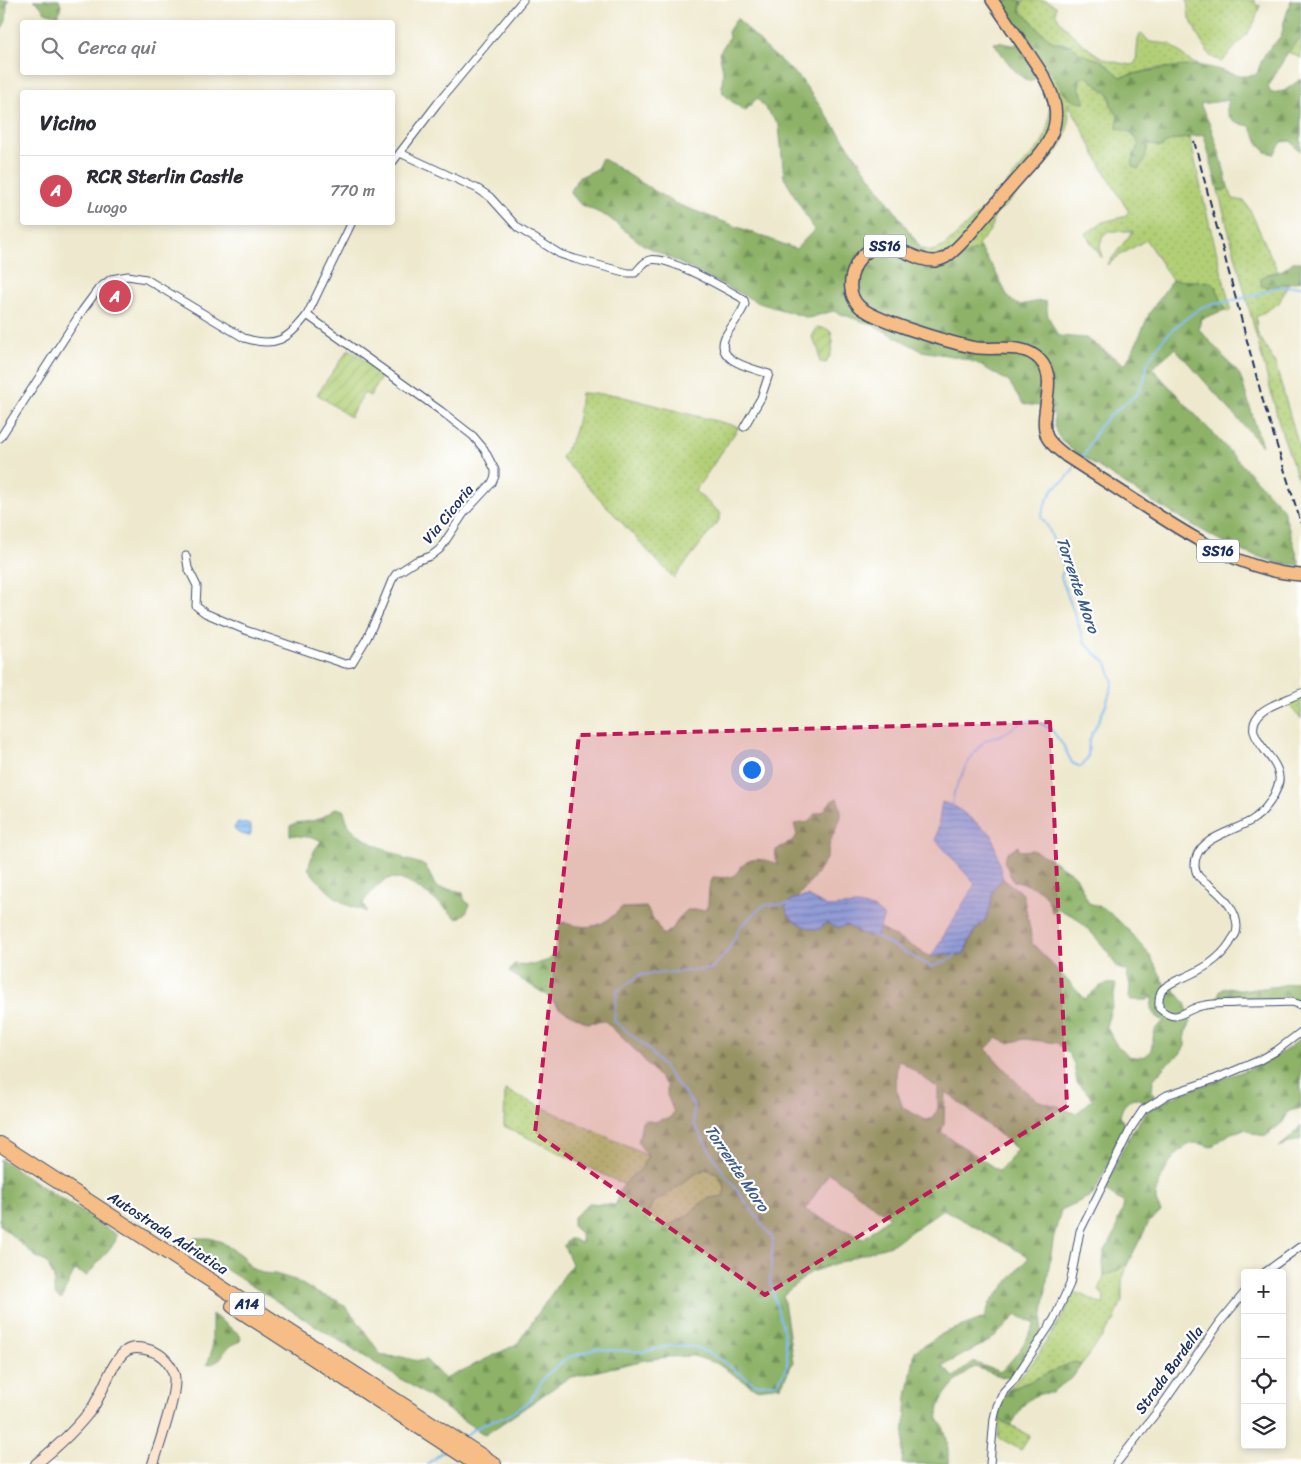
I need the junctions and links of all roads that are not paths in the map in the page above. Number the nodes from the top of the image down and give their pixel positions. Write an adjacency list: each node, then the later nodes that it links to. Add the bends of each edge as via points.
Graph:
1 (523, 0): 3 (street)
2 (992, 0): 10 (main road, SS16, via 1050,91 1055,107 1052,134 1046,146 945,258 926,260 886,246 870,250 863,254 852,274 850,287 853,297 858,305 888,322 973,348 1018,348 1035,355 1045,366 1048,376 1047,436 1066,456 1229,557 1275,572)
3 (400, 153): 4 (street); 7 (street, via 478,189 490,197 518,228 560,254 628,273 635,273 648,260 661,260 744,300 723,343 725,352 734,361 769,374 762,398)
4 (395, 159)
5 (351, 225): 6 (street)
6 (306, 315): 8 (street, via 287,337 277,342 256,342 146,279 128,276 111,279 99,288 82,311); 9 (street, Via Cicoria, via 473,436 484,448 495,470 492,483 464,514 440,549 396,574 352,663 345,664 290,646 205,613 196,606 197,586)
7 (744, 427)
8 (0, 438)
9 (186, 556)
10 (1301, 575)
11 (1301, 693): 12 (street, via 1263,711 1255,722 1254,733 1259,744 1276,766 1280,777 1274,795 1254,818 1211,839 1199,851 1195,866 1199,878 1231,907 1236,933 1227,948 1212,962 1172,983 1158,998 1159,1008 1172,1017 1210,1004 1292,1002)
12 (1301, 1005)
13 (1301, 1032): 23 (street, via 1260,1060 1167,1095 1143,1110 1080,1231 1070,1284 1054,1319 997,1406)
14 (0, 1144): 22 (highway, Autostrada Adriatica / A14)
15 (0, 1154): 21 (highway, Autostrada Adriatica / A14)
16 (1301, 1246): 17 (street)
17 (1269, 1269)
18 (1241, 1297): 24 (street, Strada Bardella)
19 (36, 1464): 20 (street, via 78,1427 94,1406 125,1351 137,1348 156,1352 164,1358 174,1375 173,1397)
20 (153, 1464)
21 (476, 1464)
22 (494, 1464)
23 (990, 1464)
24 (1116, 1464)

